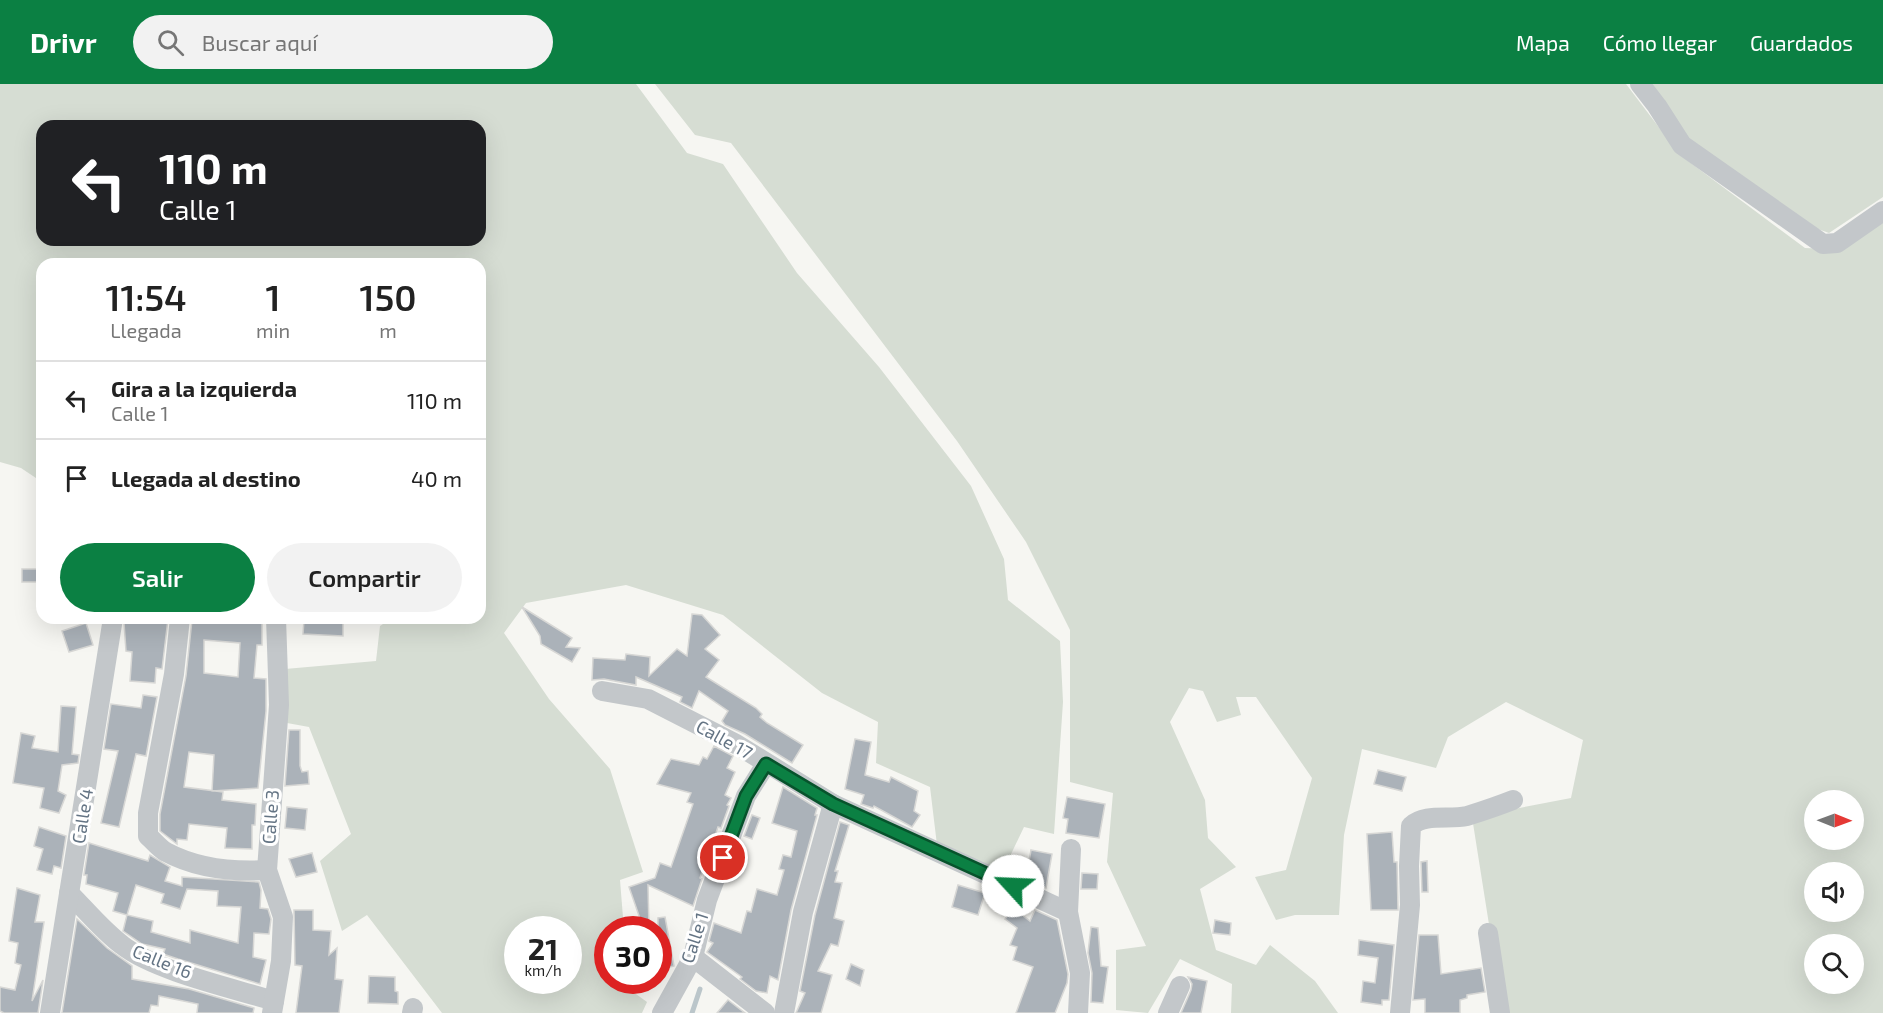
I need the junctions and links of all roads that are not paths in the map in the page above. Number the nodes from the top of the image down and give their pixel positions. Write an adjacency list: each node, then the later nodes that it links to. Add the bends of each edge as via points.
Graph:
1 (1640, 84): 2 (street, via 1682,145 1823,244 1838,243)
2 (1883, 212)
3 (112, 624): 12 (street, Calle 4)
4 (179, 624): 11 (street, via 148,813 148,836 164,851 197,864 243,871)
5 (276, 624): 11 (street, Calle 3, via 279,705)
6 (602, 691): 7 (street, Calle 17, via 648,699 736,744)
7 (766, 764): 9 (street, Calle 17); 15 (street, Calle 1, via 746,796 707,900)
8 (1513, 800): 24 (street, via 1467,816 1427,819 1411,826 1410,906)
9 (833, 804): 13 (street, Calle 17); 21 (street, via 803,912)
10 (1071, 849): 13 (street)
11 (267, 870): 17 (street, Calle 3, via 283,917)
12 (69, 893): 17 (street, Calle 16, via 110,935 145,959); 18 (street, Calle 4)
13 (1068, 912): 22 (street, via 1080,973)
14 (1488, 933): 25 (street)
15 (693, 957): 19 (street, Calle 1); 20 (street)
16 (1180, 986): 23 (street)
17 (273, 1007)
18 (50, 1013)
19 (662, 1013)
20 (765, 1013)
21 (784, 1013)
22 (1078, 1013)
23 (1168, 1013)
24 (1400, 1013)
25 (1500, 1013)

